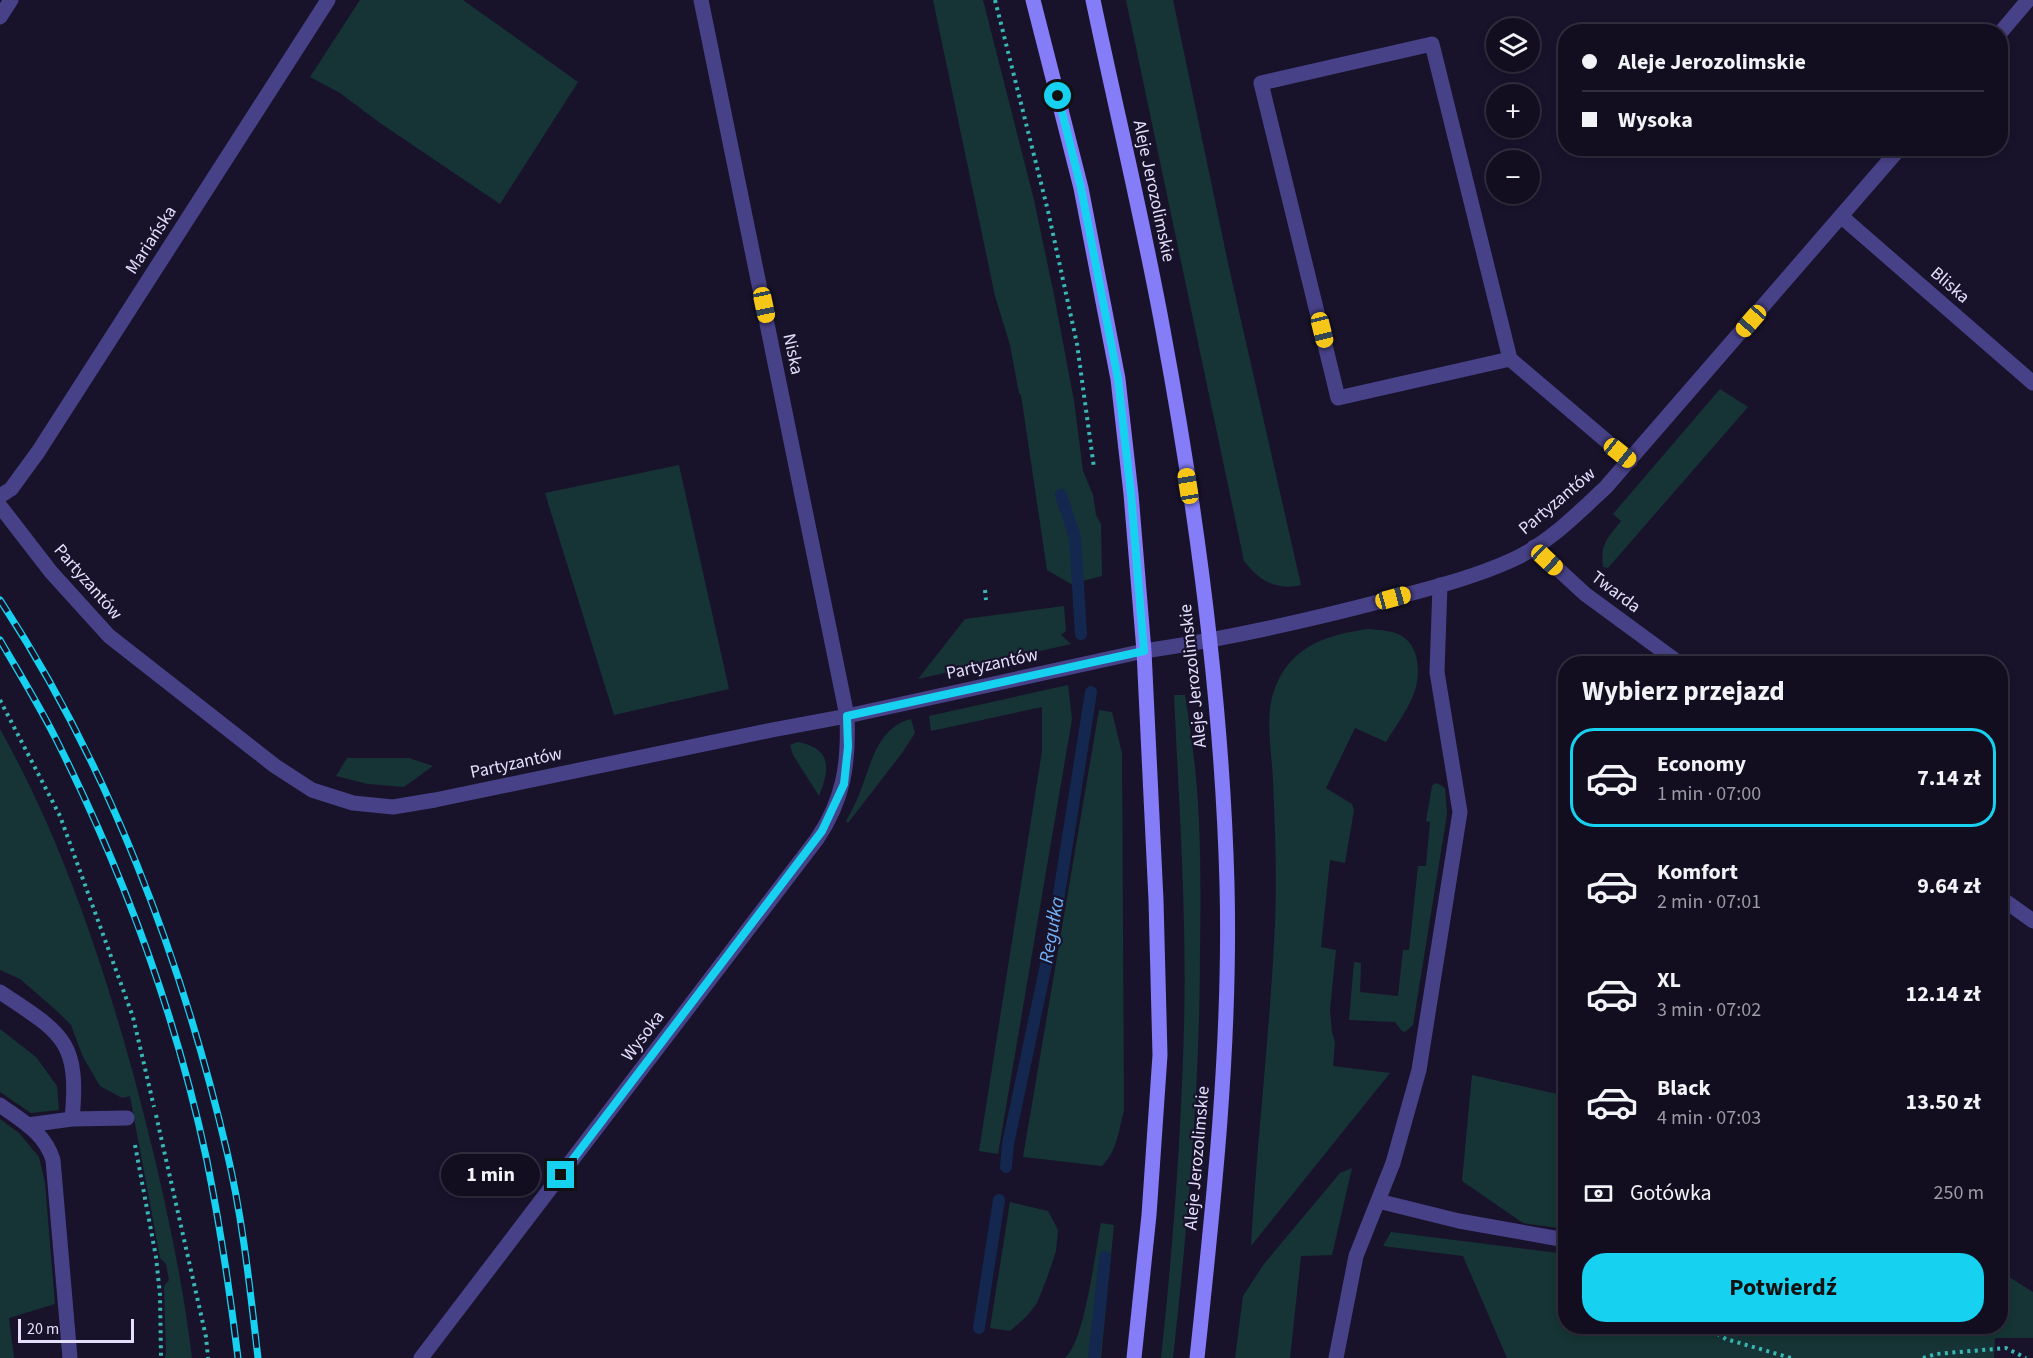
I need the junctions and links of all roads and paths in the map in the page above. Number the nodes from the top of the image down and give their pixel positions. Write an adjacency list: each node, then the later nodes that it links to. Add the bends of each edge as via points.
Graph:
1 (11, 0): 8 (street)
2 (328, 0): 16 (street, Mariańska, via 38,452 11,489)
3 (701, 0): 26 (street, Niska)
4 (995, 0): 15 (path, via 1077,344)
5 (1033, 0): 23 (main road, via 1081,188 1118,379)
6 (1093, 0): 22 (main road, Aleje Jerozolimskie, via 1163,329)
7 (2028, 0): 9 (street)
8 (0, 17)
9 (2008, 24)
10 (1893, 156): 11 (street, Partyzantów)
11 (1842, 217): 13 (street, Bliska); 14 (street, Partyzantów)
12 (1510, 359): 12 (street, via 1432,44 1261,83 1338,398); 14 (street)
13 (2033, 383)
14 (1630, 461): 18 (street, Partyzantów, via 1585,507)
15 (1094, 468)
16 (0, 496)
17 (0, 506): 26 (street, Partyzantów, via 51,572 109,636 275,766 312,790 353,803 393,807 435,800)
18 (1534, 547): 19 (street, Partyzantów, via 1513,560); 24 (street, Twarda, via 1584,594)
19 (1440, 585): 22 (street, Partyzantów, via 1304,622); 34 (street, via 1437,672 1460,812 1419,1070)
20 (985, 590): 21 (path)
21 (986, 600)
22 (1210, 642): 23 (street, Partyzantów); 42 (main road, Aleje Jerozolimskie, via 1224,800 1227,983 1215,1186)
23 (1144, 651): 26 (street, Partyzantów); 41 (main road, via 1160,1055)
24 (1669, 656)
25 (0, 700): 39 (path, via 60,816 133,1017 183,1230)
26 (847, 716): 40 (street, Wysoka, via 844,784 822,831)
27 (2008, 903): 28 (street)
28 (2033, 921)
29 (0, 992): 32 (street, via 45,1022 68,1048 74,1076)
30 (0, 1105): 33 (street)
31 (127, 1118): 32 (street); 38 (path, via 134,1136 156,1257)
32 (72, 1119): 33 (street)
33 (28, 1125): 37 (street, via 44,1141 52,1160)
34 (1378, 1201): 35 (street, via 1459,1221); 43 (street, via 1356,1256)
35 (1558, 1239)
36 (1718, 1334): 44 (path)
37 (70, 1358)
38 (161, 1358)
39 (208, 1358)
40 (421, 1358)
41 (1134, 1358)
42 (1197, 1358)
43 (1336, 1358)
44 (1791, 1358)
45 (1923, 1358): 46 (path, via 2006,1348)
46 (2026, 1358)

